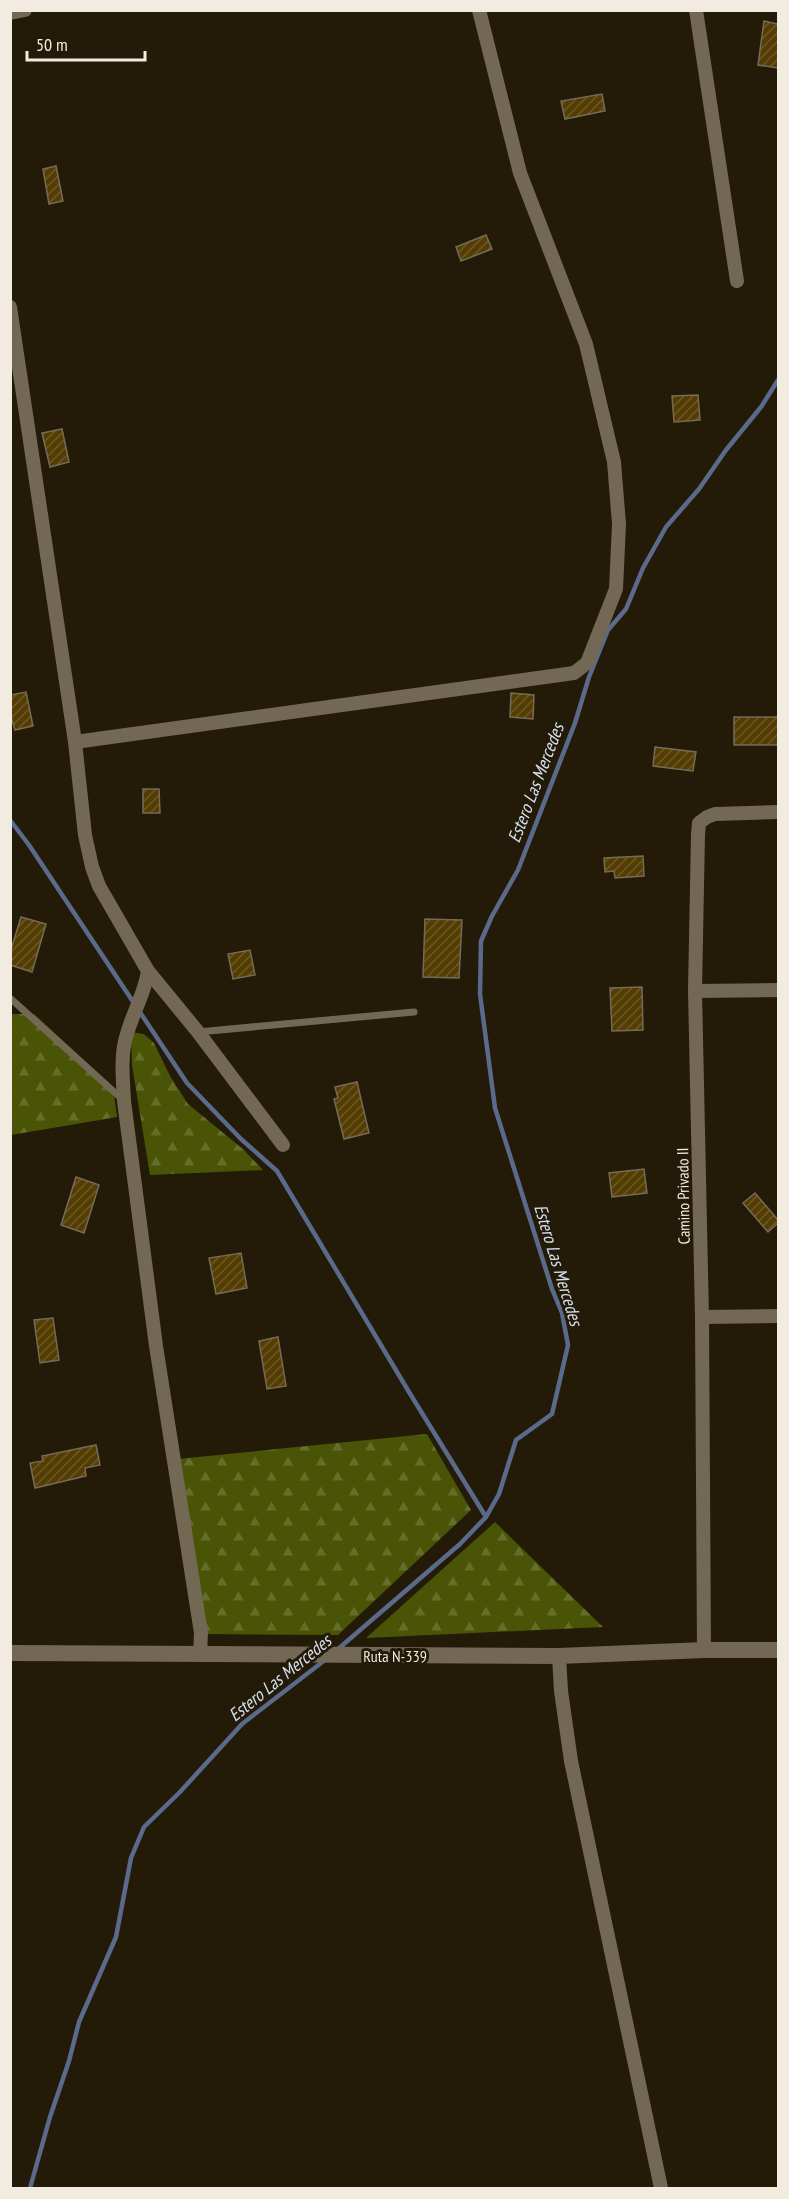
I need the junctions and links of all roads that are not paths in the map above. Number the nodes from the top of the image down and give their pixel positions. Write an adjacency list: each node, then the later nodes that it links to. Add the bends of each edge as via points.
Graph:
1 (25, 10): 4 (street)
2 (479, 10): 7 (street, via 520,173 586,344 614,462 619,524 616,589 587,663 574,673)
3 (696, 10): 5 (street)
4 (10, 13)
5 (737, 281)
6 (10, 307): 7 (street)
7 (75, 742): 9 (street, via 92,867)
8 (778, 812): 11 (street, Camino Privado II, via 715,814 699,823)
9 (148, 971): 14 (street); 15 (street, via 146,987 126,1034 122,1066)
10 (778, 990): 11 (street)
11 (695, 991): 18 (street, Camino Privado II)
12 (10, 998): 15 (lane)
13 (414, 1012): 14 (lane)
14 (198, 1032): 16 (street)
15 (124, 1101): 22 (street, via 156,1346 201,1633)
16 (283, 1145)
17 (778, 1316): 18 (street)
18 (702, 1317): 19 (street, Camino Privado II)
19 (704, 1650): 20 (street, Ruta N-339); 23 (street, Ruta N-339)
20 (778, 1650)
21 (10, 1653): 22 (street, Ruta N-339)
22 (200, 1654): 23 (street, Ruta N-339)
23 (559, 1656): 24 (street, via 571,1761)
24 (661, 2188)

